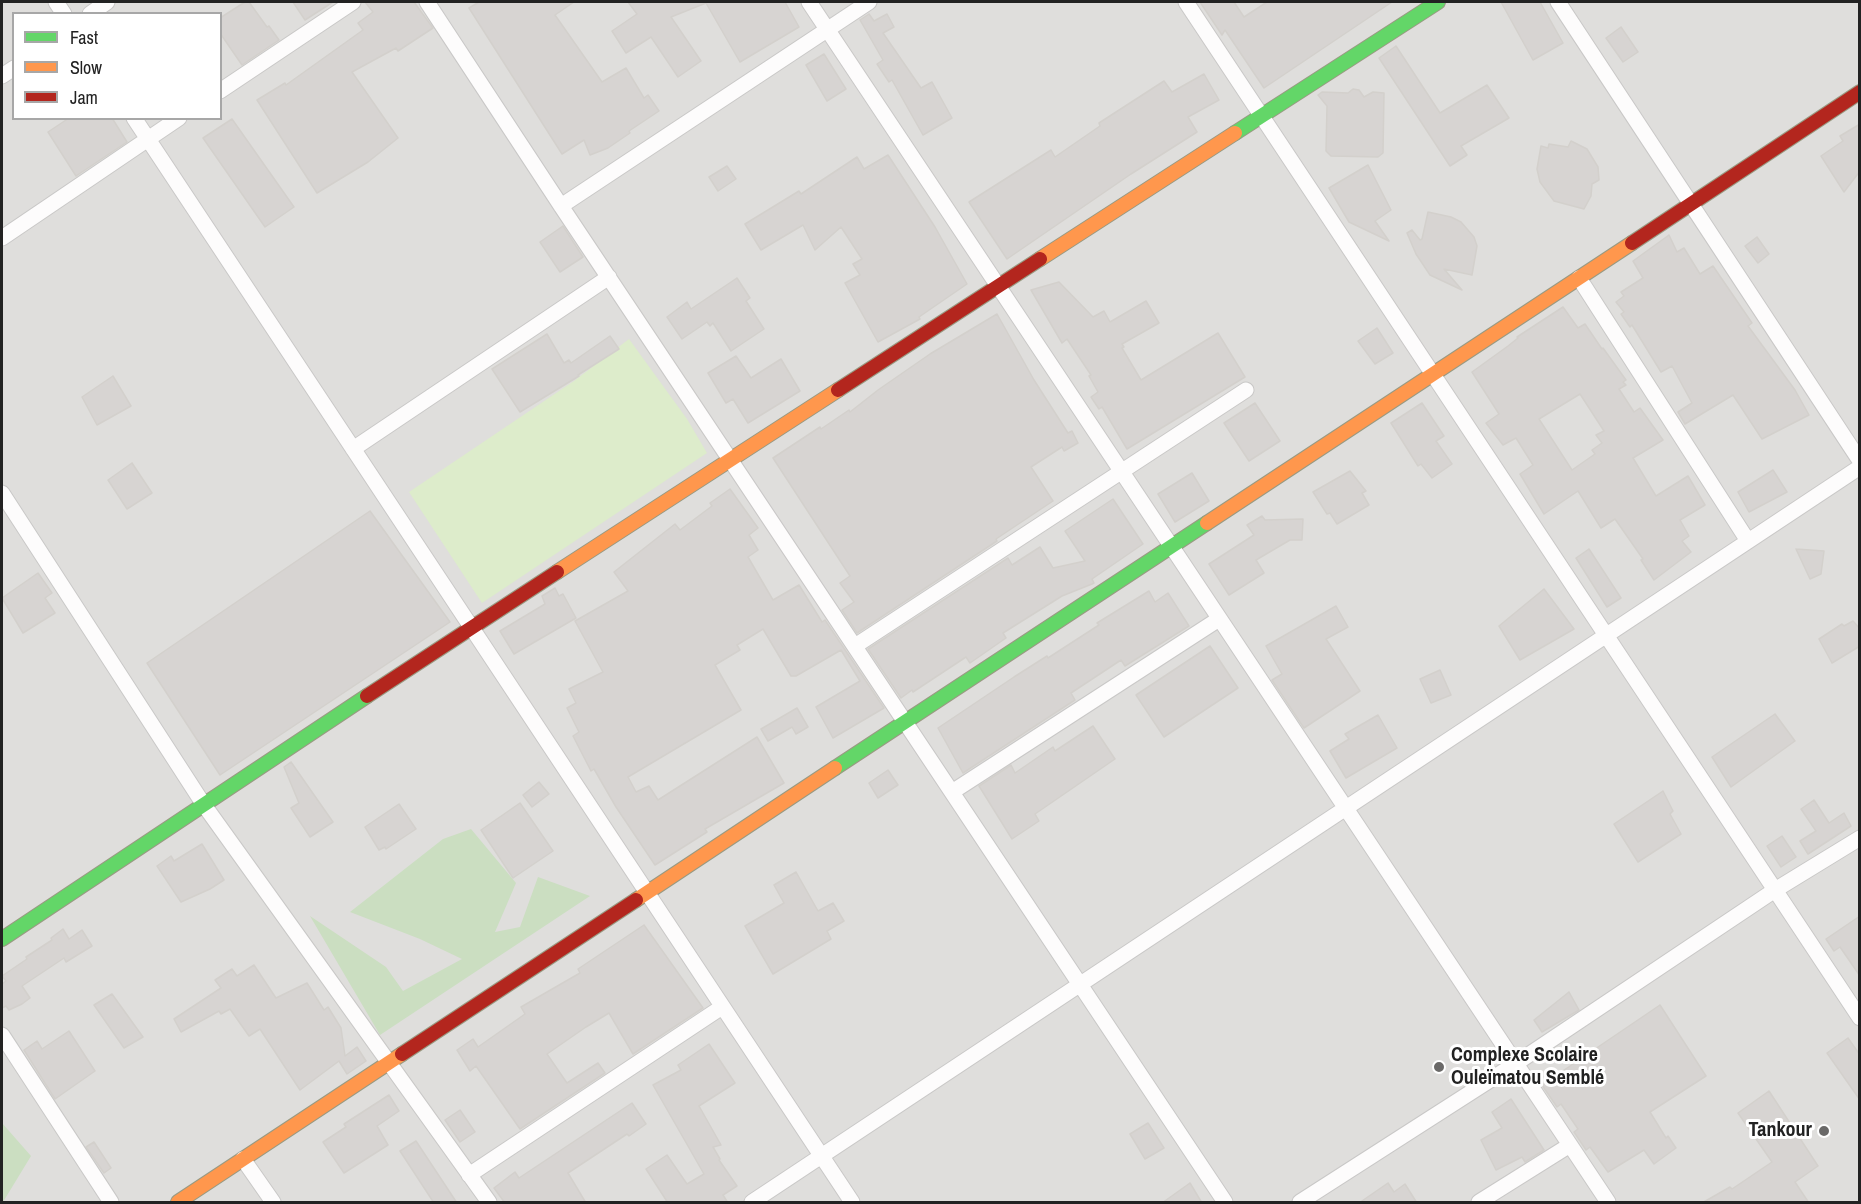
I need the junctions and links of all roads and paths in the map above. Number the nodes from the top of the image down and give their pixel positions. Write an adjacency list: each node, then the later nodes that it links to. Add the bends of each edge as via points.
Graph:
1 (107, 2): 9 (street)
2 (353, 2): 11 (street)
3 (427, 2): 18 (street)
4 (809, 2): 10 (street)
5 (869, 2): 10 (street)
6 (1186, 2): 13 (street)
7 (1438, 2): 13 (street)
8 (1558, 2): 17 (street)
9 (93, 12)
10 (827, 29): 18 (street); 22 (street)
11 (222, 90)
12 (1860, 92): 17 (street)
13 (1262, 116): 22 (street); 23 (street)
14 (135, 120): 16 (street)
15 (176, 120): 16 (street)
16 (148, 139): 19 (street); 25 (street)
17 (1691, 204): 21 (street); 27 (street)
18 (561, 206): 20 (street)
19 (2, 238)
20 (609, 277): 25 (street); 26 (street)
21 (1579, 278): 23 (street); 31 (street)
22 (998, 286): 26 (street); 29 (street)
23 (1433, 374): 32 (street); 35 (street)
24 (1245, 390): 29 (street)
25 (353, 449): 34 (street)
26 (730, 460): 34 (street); 36 (street)
27 (1860, 461)
28 (1860, 467): 31 (street)
29 (1121, 472): 32 (street); 36 (street)
30 (2, 493): 39 (street)
31 (1748, 541): 35 (street)
32 (1171, 547): 33 (street); 37 (street)
33 (1219, 619): 38 (street); 40 (street)
34 (471, 627): 39 (street); 43 (street)
35 (1606, 635): 40 (street); 42 (street)
36 (855, 646): 37 (street)
37 (905, 723): 38 (street); 43 (street)
38 (952, 792): 45 (street)
39 (204, 805): 44 (street); 49 (street)
40 (1346, 808): 45 (street); 50 (street)
41 (1860, 838): 42 (street)
42 (1775, 890): 47 (street); 50 (street)
43 (647, 893): 46 (street); 49 (street)
44 (2, 939)
45 (1080, 985): 52 (street); 61 (street)
46 (722, 1007): 52 (street); 54 (street)
47 (1859, 1014)
48 (2, 1035): 55 (street)
49 (390, 1063): 53 (street); 54 (street)
50 (1515, 1064): 51 (street); 62 (street)
51 (1570, 1145): 63 (street); 64 (street)
52 (821, 1157): 59 (street); 60 (street)
53 (243, 1159): 56 (street); 57 (street)
54 (469, 1175): 58 (street)
55 (111, 1203)
56 (178, 1203)
57 (273, 1203)
58 (489, 1203)
59 (753, 1203)
60 (852, 1203)
61 (1225, 1203)
62 (1300, 1203)
63 (1479, 1203)
64 (1608, 1203)

